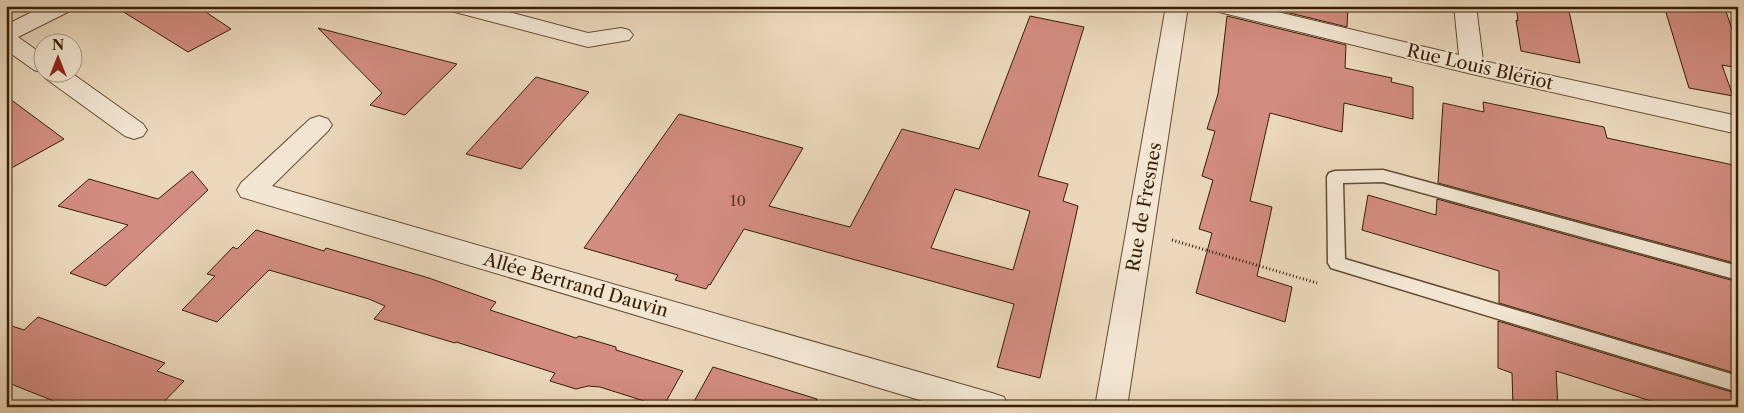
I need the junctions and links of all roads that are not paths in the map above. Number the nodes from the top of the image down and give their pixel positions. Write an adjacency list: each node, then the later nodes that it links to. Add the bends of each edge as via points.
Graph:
1 (62, 6): 6 (street)
2 (459, 6): 7 (street, via 588,40)
3 (1176, 6): 18 (street, Rue de Fresnes)
4 (1223, 6): 10 (street, Rue Louis Blériot)
5 (1465, 6): 10 (street)
6 (6, 34)
7 (621, 35)
8 (6, 39): 9 (street)
9 (32, 58)
10 (1472, 66): 13 (street, Rue Louis Blériot)
11 (67, 82): 14 (street)
12 (319, 125): 17 (street, Allée Bertrand Dauvin, via 251,190)
13 (1738, 125)
14 (134, 130)
15 (1738, 274): 16 (lane, via 1383,176 1335,177 1337,263)
16 (1738, 384)
17 (992, 407)
18 (1111, 407)

